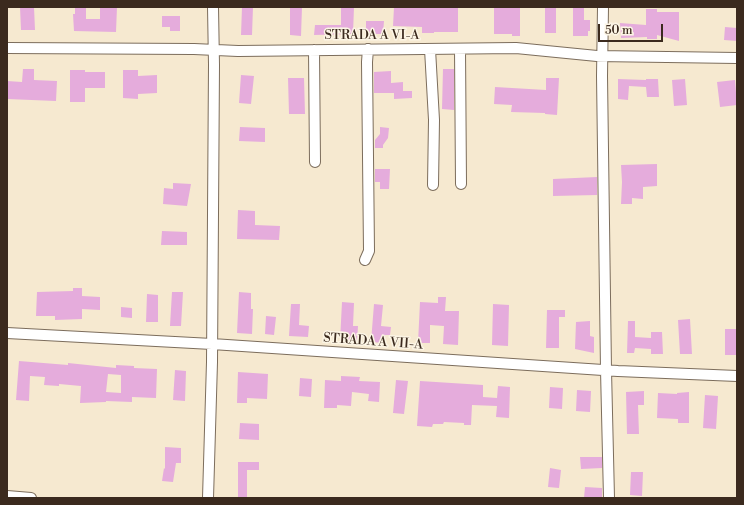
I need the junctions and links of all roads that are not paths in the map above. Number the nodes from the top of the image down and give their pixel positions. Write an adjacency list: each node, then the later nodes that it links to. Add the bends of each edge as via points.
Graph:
1 (213, 7): 7 (street)
2 (603, 7): 9 (street)
3 (7, 48): 7 (street, STRADA A VI-A)
4 (430, 48): 5 (street, STRADA A VI-A); 6 (street, STRADA A VI-A); 13 (street, via 434,120)
5 (460, 48): 9 (street, STRADA A VI-A, via 516,48); 12 (street)
6 (368, 49): 8 (street, STRADA A VI-A); 14 (street, via 369,251)
7 (213, 50): 8 (street, STRADA A VI-A); 16 (street)
8 (314, 50): 11 (street)
9 (603, 56): 10 (street, STRADA A VI-A); 17 (street)
10 (737, 58)
11 (315, 162)
12 (461, 184)
13 (433, 185)
14 (365, 260)
15 (7, 333): 16 (street, STRADA A VII-A)
16 (212, 344): 17 (street, STRADA A VII-A); 21 (street)
17 (606, 370): 18 (street, STRADA A VII-A); 22 (street)
18 (737, 376)
19 (7, 496): 20 (street)
20 (31, 498)
21 (208, 498)
22 (609, 498)

